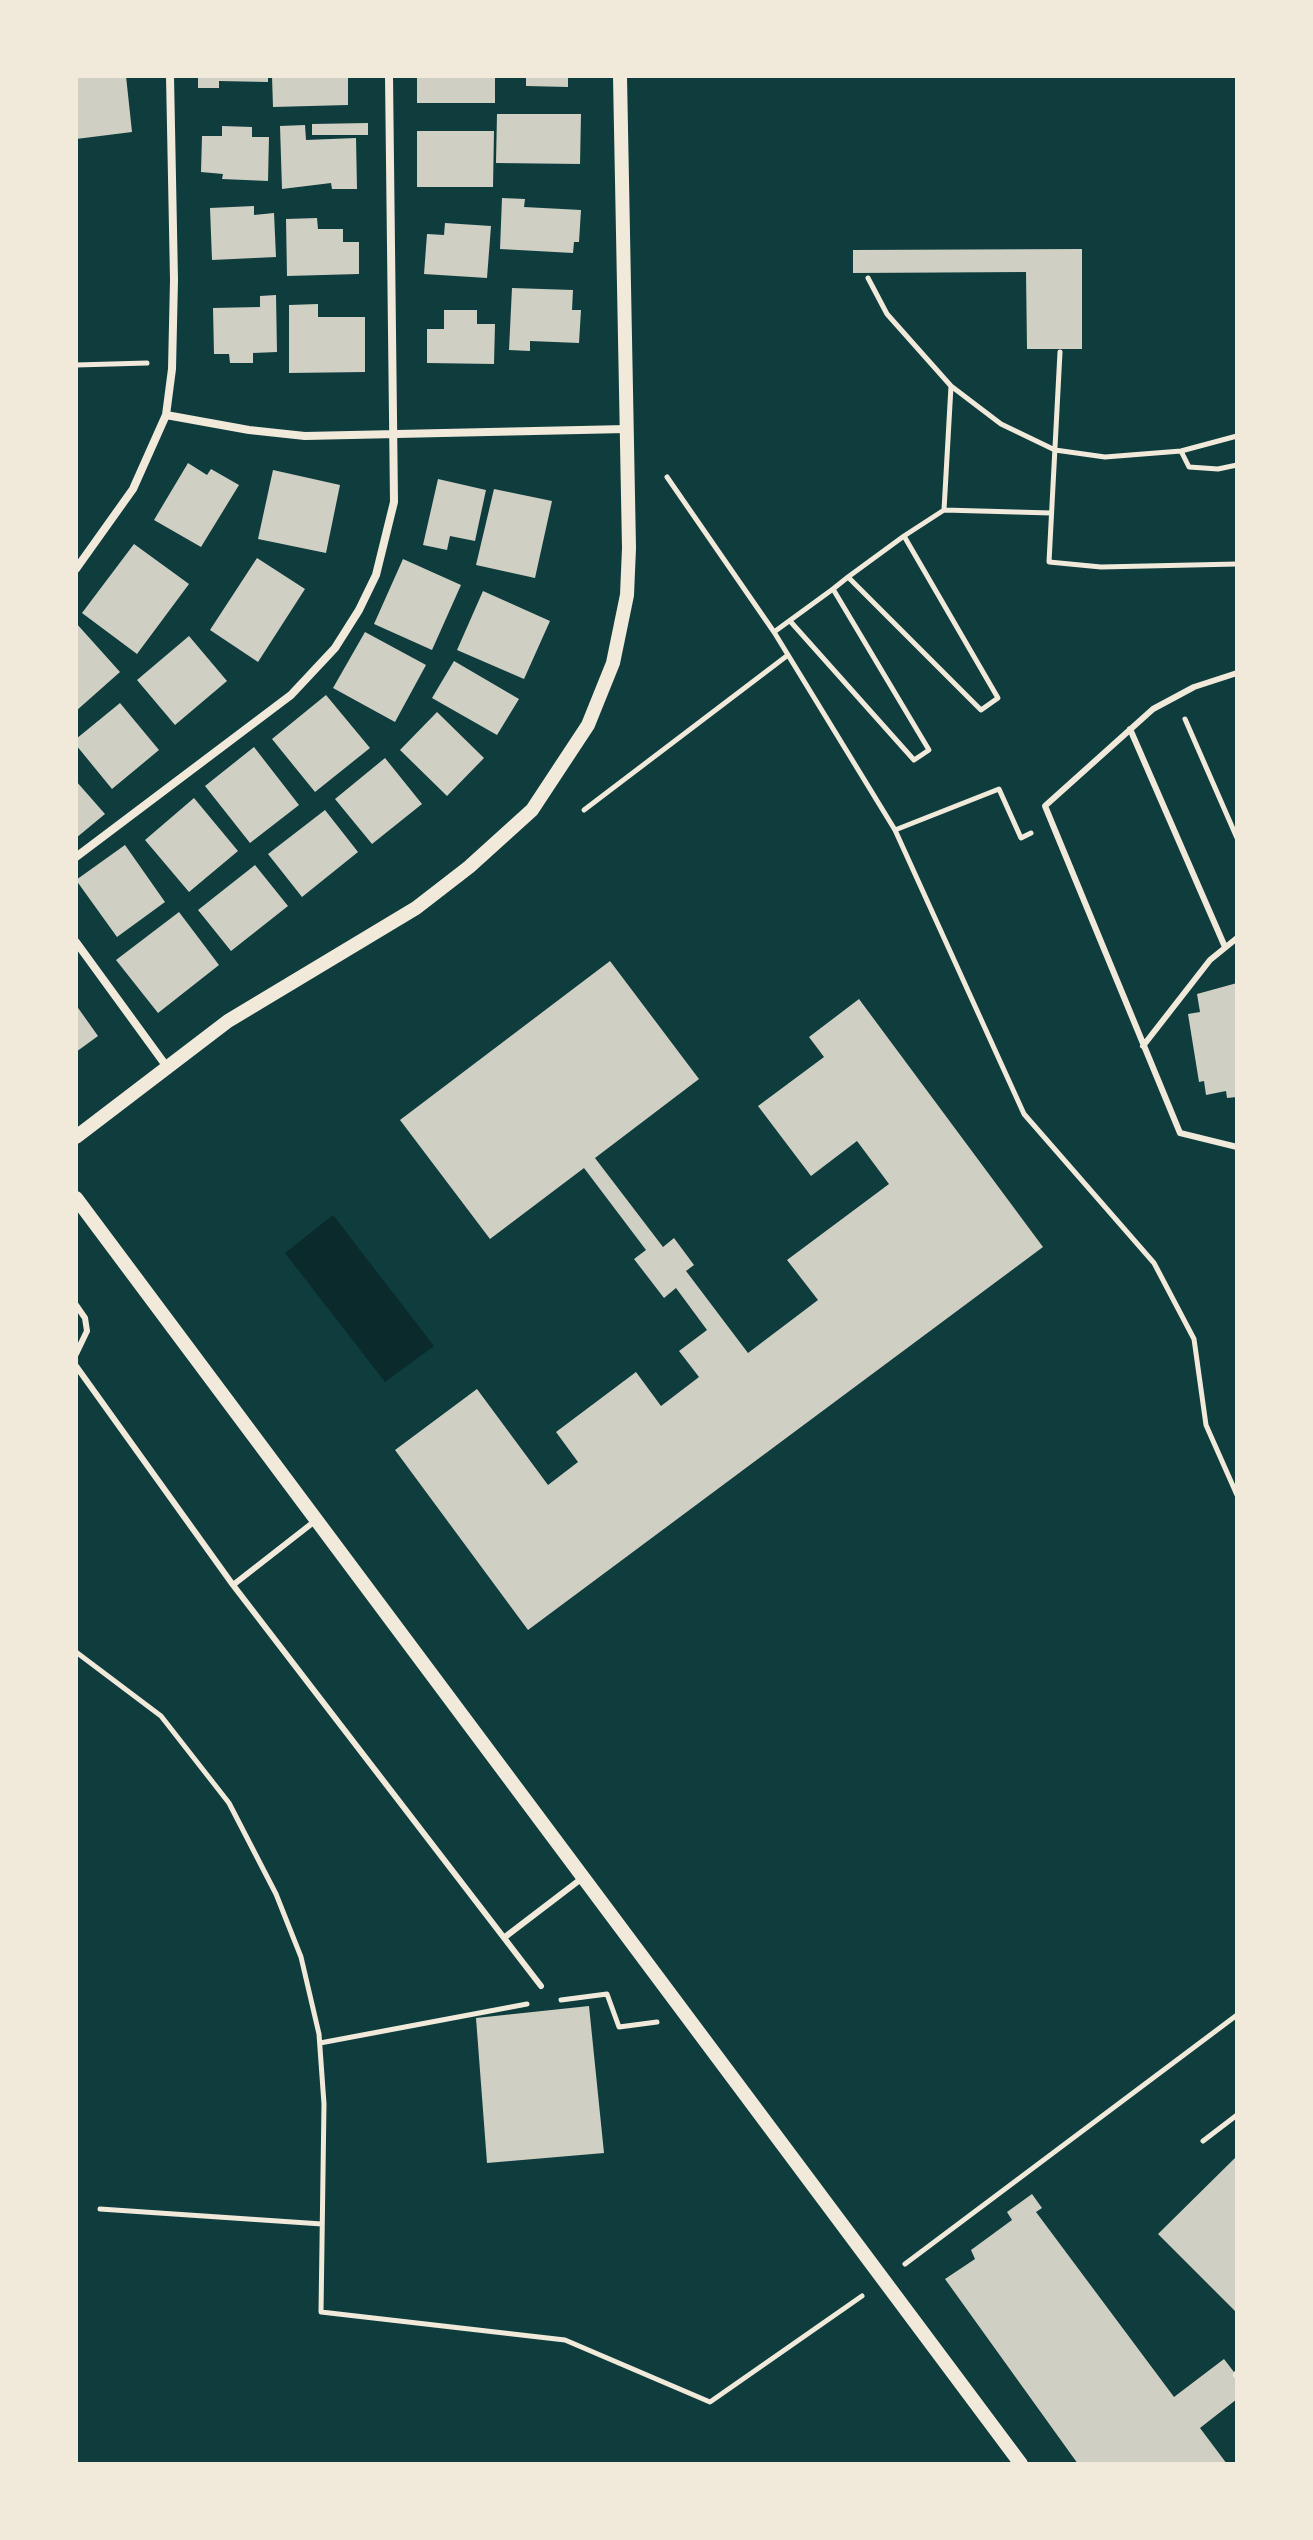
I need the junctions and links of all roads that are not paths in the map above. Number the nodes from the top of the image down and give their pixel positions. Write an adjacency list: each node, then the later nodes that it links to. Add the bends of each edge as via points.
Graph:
1 (170, 76): 4 (street, via 174,280)
2 (389, 76): 6 (street)
3 (620, 76): 5 (street)
4 (166, 415): 6 (street, via 305,436); 7 (street, via 133,489)
5 (626, 429): 6 (street); 15 (street, via 629,548 622,626 588,725 553,782 508,833 416,908 228,1021)
6 (394, 434): 10 (street, via 394,502 387,537 376,575 335,648 269,713)
7 (76, 569)
8 (1237, 673): 9 (lane, via 1175,697)
9 (1130, 729): 13 (lane); 14 (lane, via 1045,806)
10 (76, 857)
11 (1237, 938): 13 (lane)
12 (76, 942): 15 (street)
13 (1225, 947): 14 (lane)
14 (1143, 1046): 17 (lane, via 1180,1133)
15 (167, 1067): 16 (street)
16 (76, 1137)
17 (1237, 1147)
18 (76, 1198): 22 (street)
19 (76, 1305): 20 (lane, via 87,1331)
20 (76, 1354)
21 (76, 1366): 23 (lane)
22 (316, 1520): 23 (lane); 24 (street)
23 (233, 1585): 25 (lane)
24 (583, 1878): 25 (lane); 27 (street)
25 (505, 1937): 26 (lane)
26 (541, 1986)
27 (1021, 2464)

